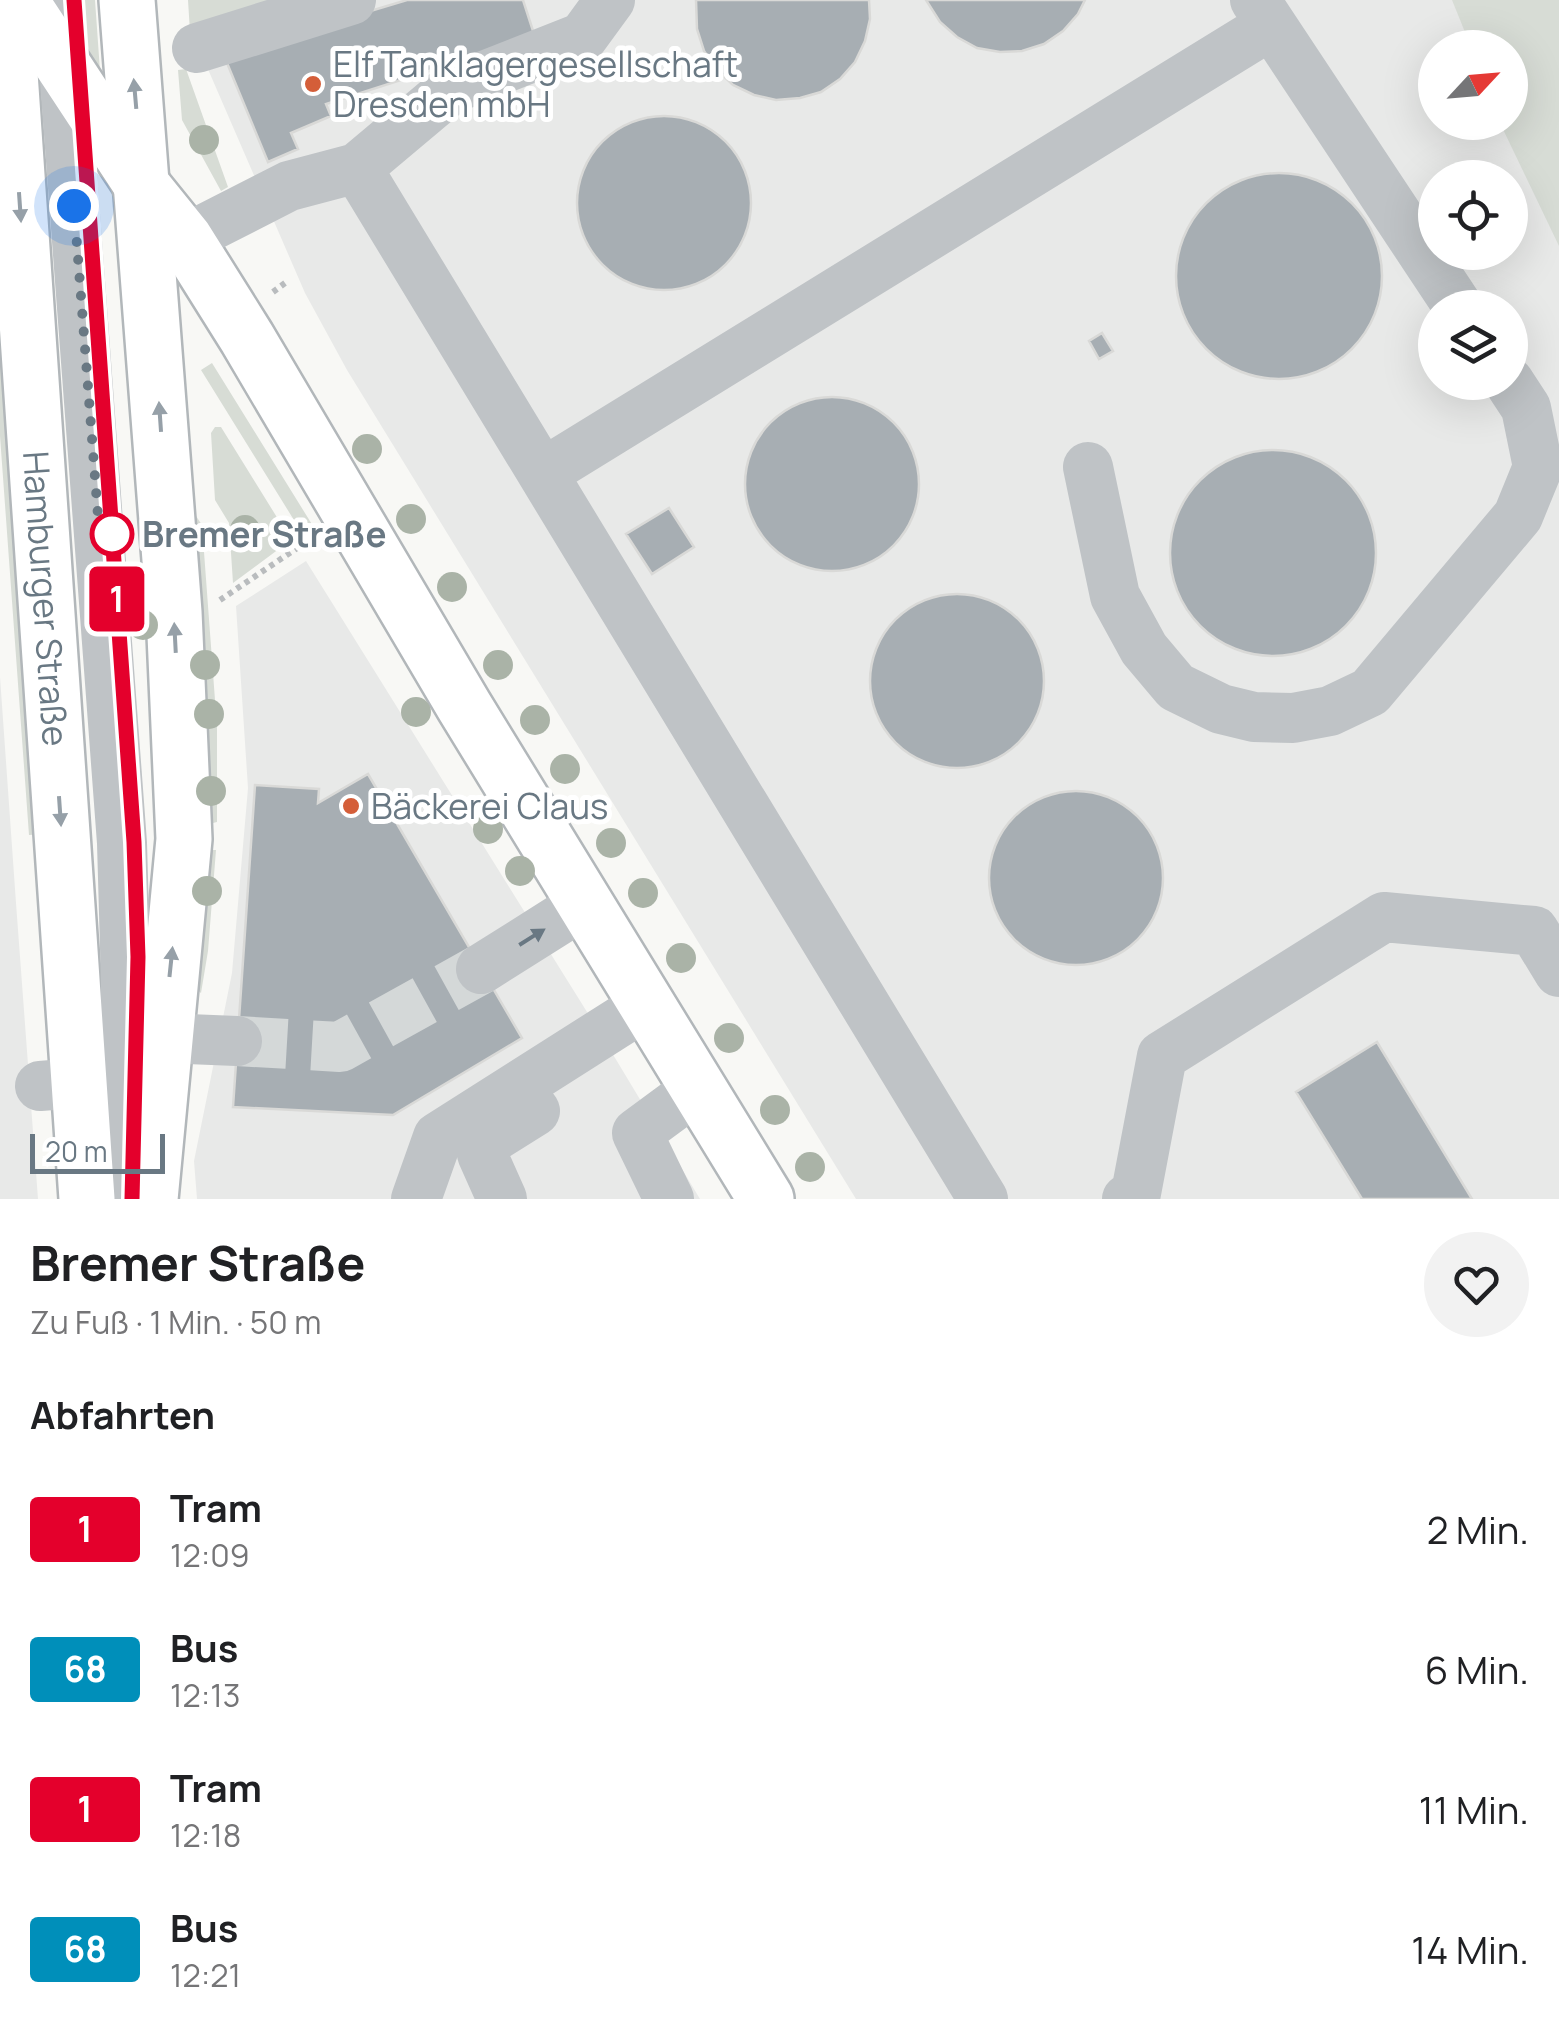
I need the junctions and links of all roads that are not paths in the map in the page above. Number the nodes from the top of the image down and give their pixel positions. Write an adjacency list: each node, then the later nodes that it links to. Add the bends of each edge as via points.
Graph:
1 (5, 0): 10 (main road, Hamburger Straße)
2 (20, 0): 9 (main road, Hamburger Straße)
3 (59, 0): 9 (lane)
4 (127, 0): 13 (main road, Hamburger Straße, one-way to 4)
5 (350, 0): 8 (lane)
6 (610, 0): 11 (lane, via 582,37 450,89)
7 (1263, 12): 16 (lane); 20 (lane)
8 (197, 48)
9 (64, 70): 12 (lane); 13 (main road, Hamburger Straße)
10 (5, 72): 12 (lane); 28 (main road, Hamburger Straße, one-way to 28)
11 (357, 168): 14 (lane, via 289,186); 20 (lane)
12 (71, 172): 15 (lane); 28 (lane, via 122,843 126,983)
13 (143, 187): 14 (main road); 15 (main road, Hamburger Straße)
14 (185, 239): 21 (main road)
15 (151, 288): 25 (main road, Hamburger Straße, one-way to 15, via 184,840)
16 (1447, 290)
17 (1521, 400): 18 (lane)
18 (1548, 458): 19 (lane, via 1518,516 1370,692 1330,711 1293,718 1221,710 1176,687 1144,650 1115,596)
19 (1088, 467)
20 (543, 474): 36 (lane)
21 (584, 904): 22 (lane, one-way to 21); 24 (main road)
22 (481, 969)
23 (1559, 972): 37 (lane, via 1534,931 1384,917 1162,1056 1136,1194)
24 (655, 1018): 27 (main road); 32 (lane, via 438,1137); 33 (lane, via 484,1143 482,1154)
25 (163, 1038): 26 (lane); 28 (main road, Hamburger Straße)
26 (238, 1041)
27 (698, 1088): 34 (lane, via 637,1133); 35 (main road)
28 (100, 1089): 29 (main road, Hamburger Straße); 30 (lane); 31 (main road, Hamburger Straße)
29 (87, 1199)
30 (120, 1199)
31 (150, 1199)
32 (416, 1199)
33 (502, 1199)
34 (669, 1199)
35 (766, 1199)
36 (983, 1199)
37 (1127, 1199)

